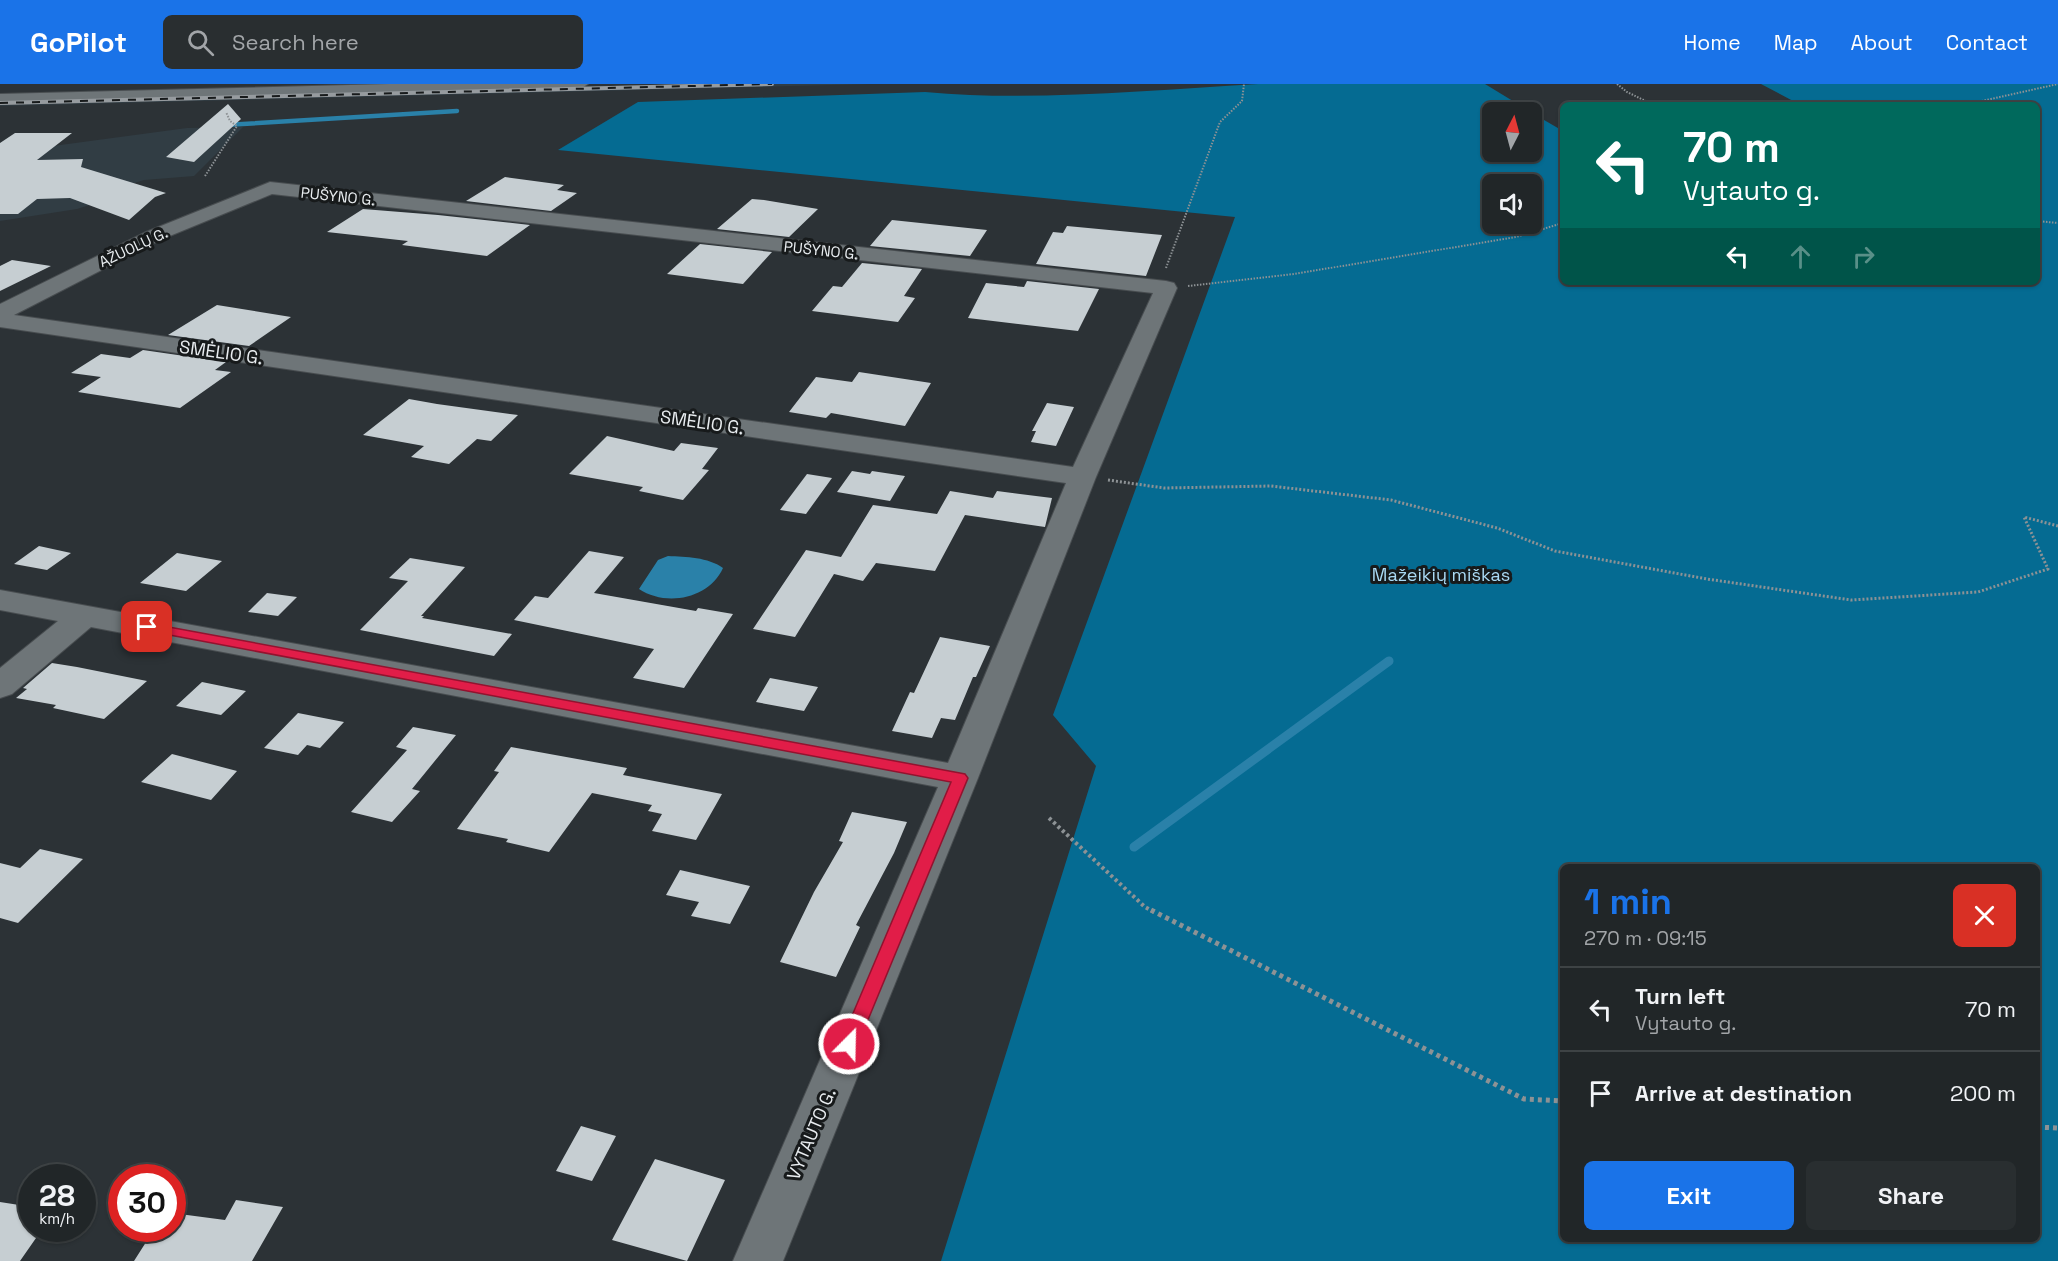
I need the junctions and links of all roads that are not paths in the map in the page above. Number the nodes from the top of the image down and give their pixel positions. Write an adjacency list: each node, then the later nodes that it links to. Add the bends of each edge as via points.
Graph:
1 (580, 84): 2 (street)
2 (0, 99)
3 (270, 188): 4 (street, ĄŽUOLŲ G., via 153,236); 6 (street, PUŠYNO G., via 1162,288)
4 (0, 313)
5 (0, 320): 6 (street, SMĖLIO G.)
6 (1082, 477): 10 (street)
7 (0, 600): 8 (street)
8 (84, 616): 9 (street); 10 (street)
9 (0, 686)
10 (960, 778): 11 (street, VYTAUTO G.)
11 (758, 1261)

